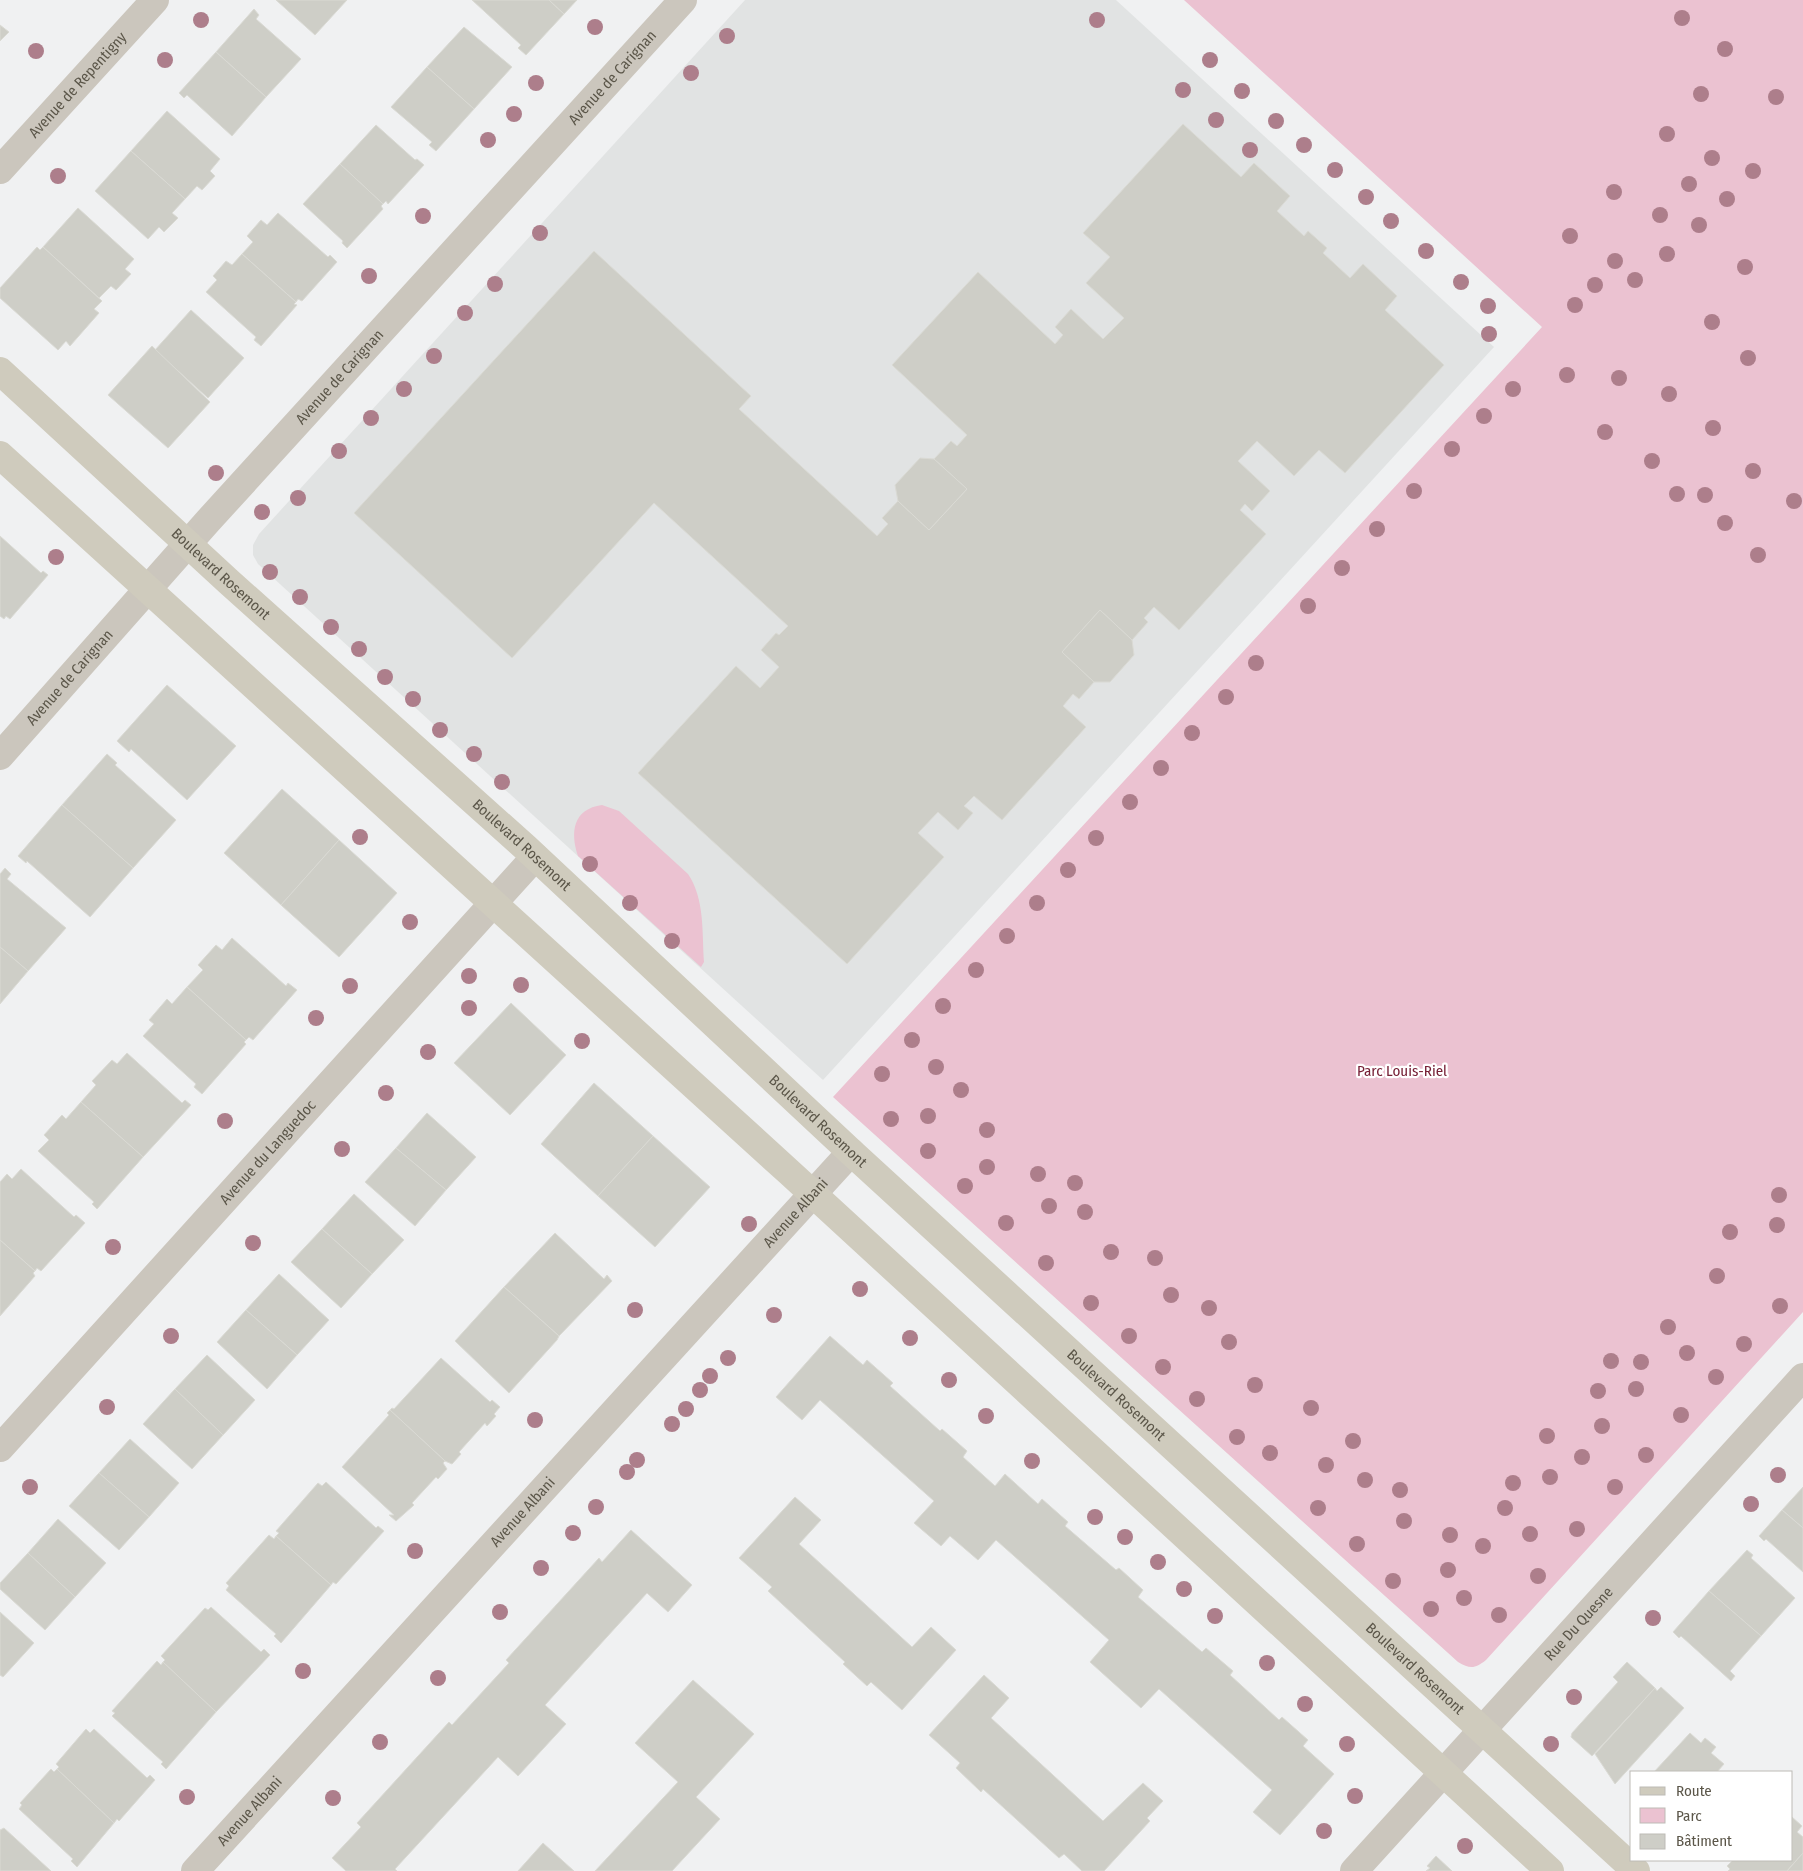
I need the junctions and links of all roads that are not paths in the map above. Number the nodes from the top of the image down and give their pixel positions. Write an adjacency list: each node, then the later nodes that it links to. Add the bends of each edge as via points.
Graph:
1 (155, 0): 3 (street, Avenue de Repentigny)
2 (683, 0): 6 (street, Avenue de Carignan)
3 (0, 170)
4 (0, 370): 6 (main road, Boulevard Rosemont)
5 (0, 455): 7 (main road)
6 (188, 544): 7 (street, Avenue de Carignan); 9 (main road, Boulevard Rosemont)
7 (148, 589): 8 (street, Avenue de Carignan); 10 (main road)
8 (0, 756)
9 (535, 857): 10 (street, Avenue du Languedoc); 11 (main road, Boulevard Rosemont)
10 (494, 904): 12 (main road); 14 (street, Avenue du Languedoc)
11 (851, 1152): 12 (street, Avenue Albani); 15 (main road, Boulevard Rosemont)
12 (813, 1194): 16 (main road); 17 (street, Avenue Albani)
13 (1803, 1376): 15 (street, Rue Du Quesne)
14 (0, 1448)
15 (1482, 1730): 16 (street, Rue Du Quesne); 20 (main road, Boulevard Rosemont)
16 (1443, 1773): 18 (street, Rue Du Quesne); 19 (main road)
17 (195, 1871)
18 (1354, 1871)
19 (1550, 1871)
20 (1636, 1871)

